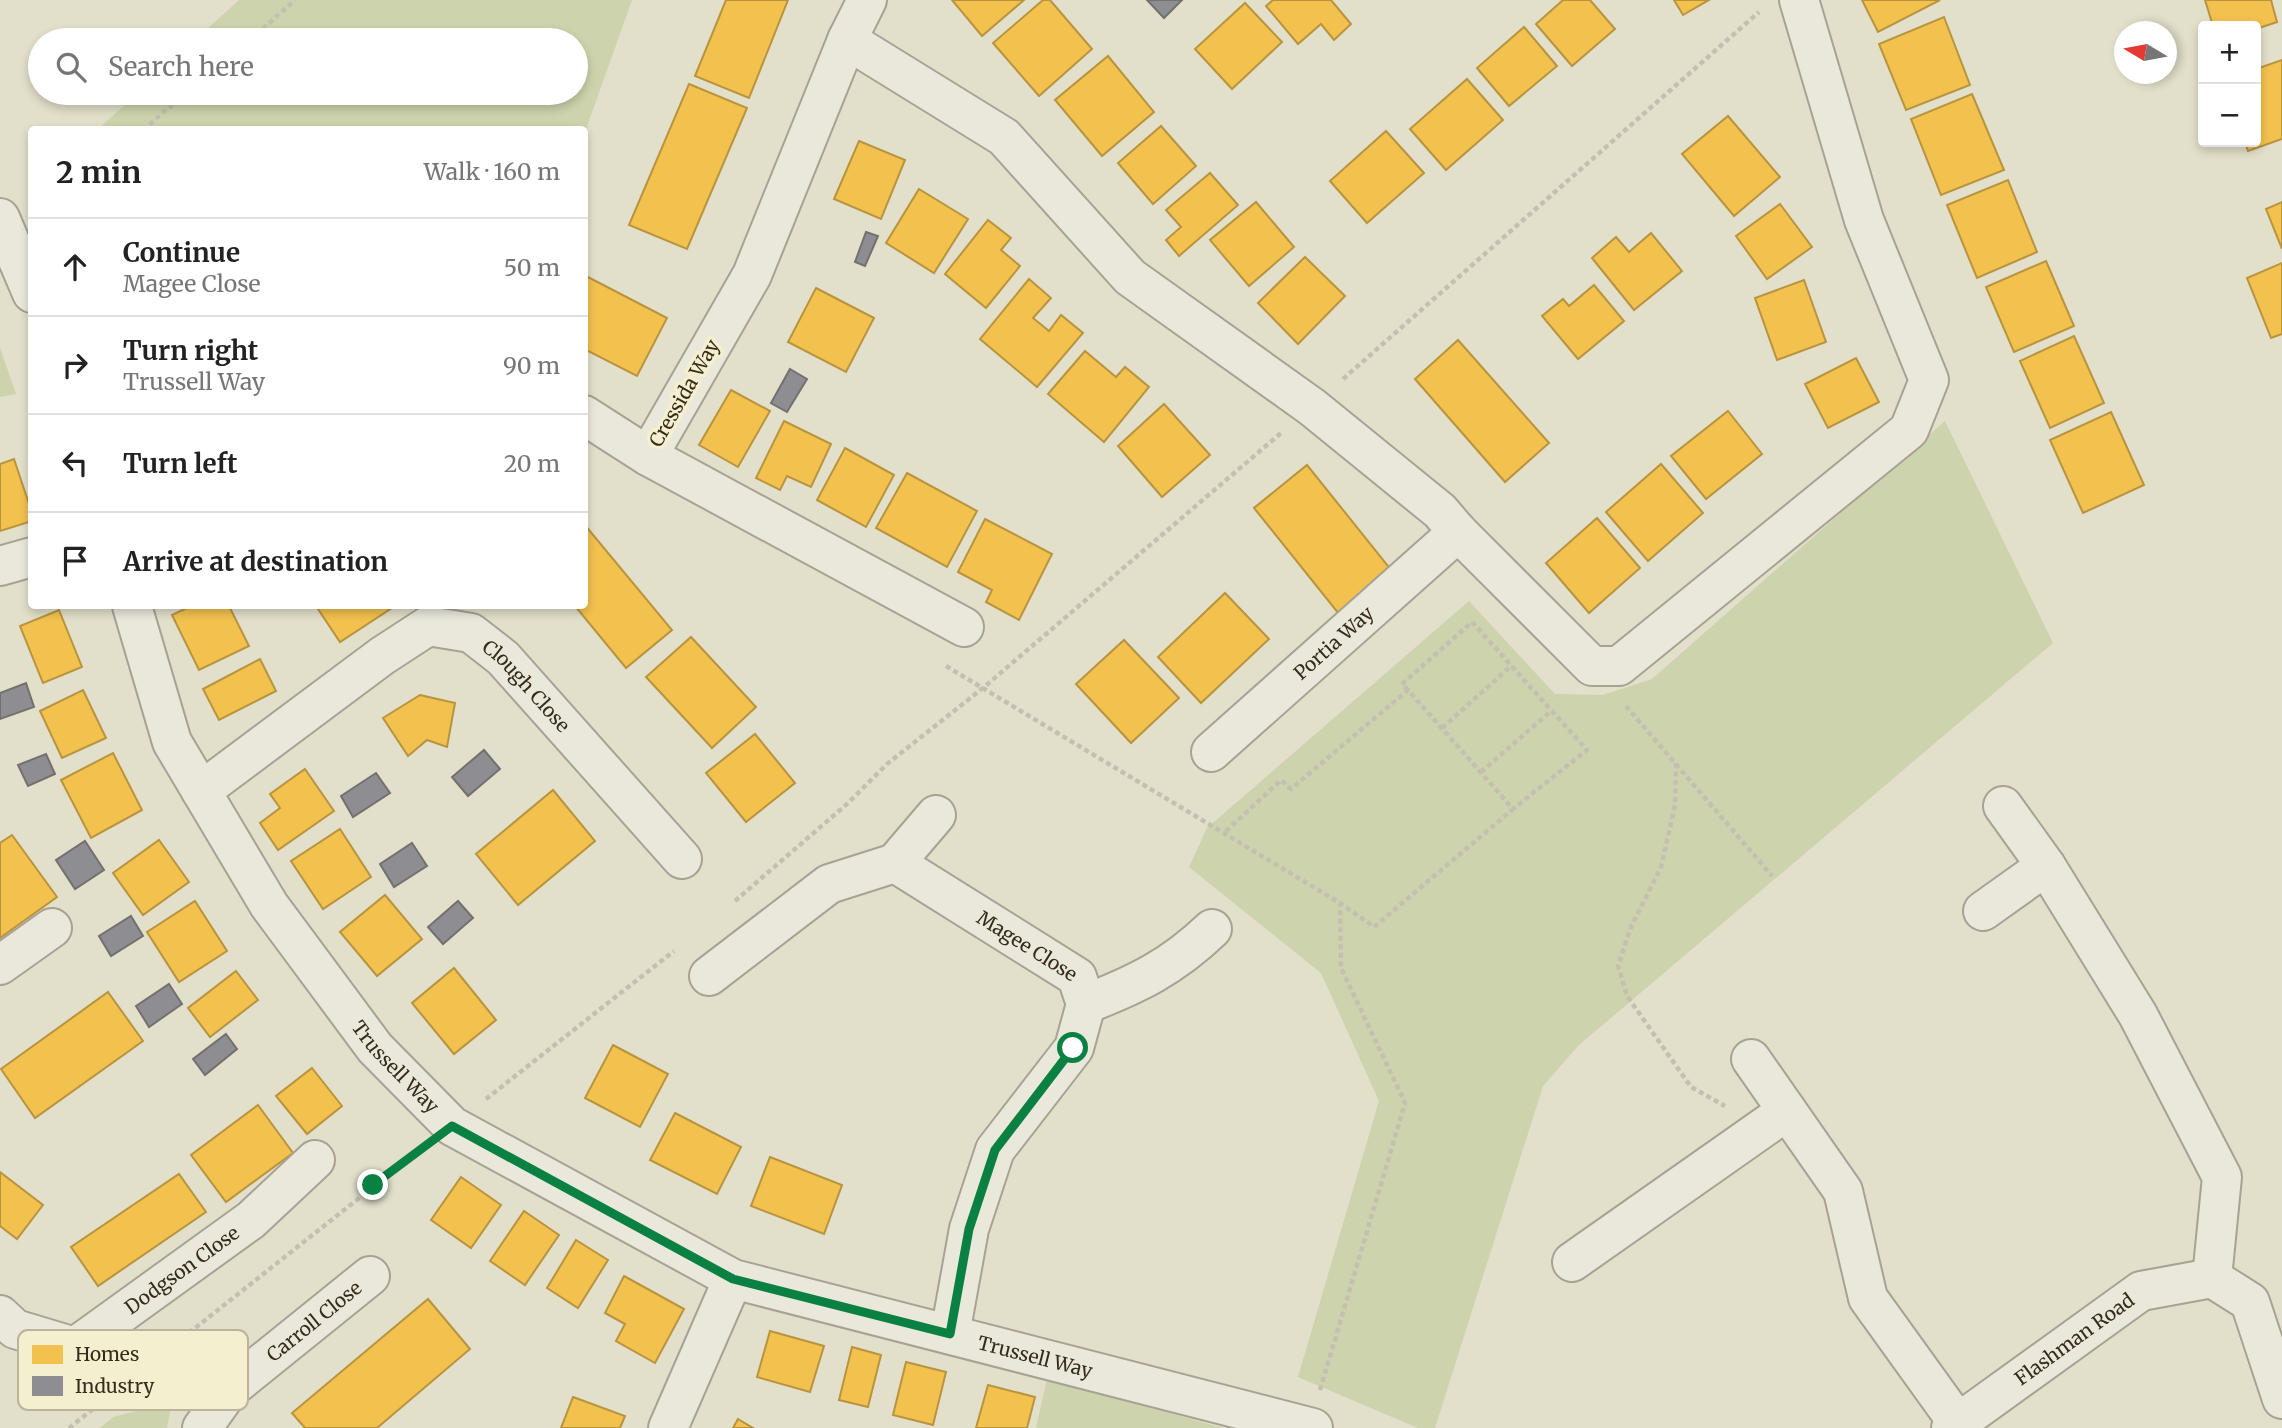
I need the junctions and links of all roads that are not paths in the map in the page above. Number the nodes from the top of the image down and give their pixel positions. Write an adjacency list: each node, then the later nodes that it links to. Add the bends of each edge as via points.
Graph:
1 (867, 0): 3 (street, Cressida Way)
2 (1799, 0): 8 (street, via 1864,220 1929,380 1909,430 1619,666 1591,666)
3 (847, 40): 7 (street, Cressida Way, via 752,275); 8 (street, via 1004,138 1130,277 1311,407 1440,511)
4 (0, 218): 5 (street)
5 (28, 284)
6 (588, 418): 7 (street)
7 (648, 456): 12 (street, Cressida Way)
8 (1458, 532): 13 (street, Portia Way)
9 (28, 558): 10 (street)
10 (0, 566)
11 (133, 609): 14 (street, Trussell Way, via 172,742)
12 (964, 626)
13 (1211, 752)
14 (201, 791): 17 (street, Clough Close, via 428,626 471,633 503,658); 32 (street, Trussell Way, via 269,905 375,1048 452,1126)
15 (2003, 806): 19 (street)
16 (936, 815): 18 (street)
17 (682, 859)
18 (895, 863): 24 (street, via 829,884); 25 (street, Magee Close, via 1077,977)
19 (2046, 866): 20 (street); 31 (street, via 2138,1015 2222,1177)
20 (1983, 911)
21 (52, 928): 23 (street)
22 (1212, 929): 25 (street, via 1186,954 1134,985)
23 (0, 965)
24 (709, 976)
25 (1086, 1004): 36 (street, Magee Close, via 1073,1048 995,1150 969,1229)
26 (1751, 1059): 27 (street)
27 (1787, 1111): 29 (street); 40 (street, via 1843,1191 1868,1297)
28 (315, 1160): 35 (street, Dodgson Close, via 251,1220)
29 (1572, 1262)
30 (370, 1276): 37 (street, Carroll Close)
31 (2212, 1278): 38 (street, via 2250,1302); 40 (street, Flashman Road, via 2141,1291)
32 (733, 1279): 36 (street, Trussell Way); 43 (street)
33 (0, 1315): 34 (street, Dodgson Close)
34 (18, 1330)
35 (99, 1330)
36 (950, 1334): 41 (street, Trussell Way)
37 (248, 1374)
38 (2282, 1399)
39 (215, 1410): 42 (street, Carroll Close)
40 (1954, 1425)
41 (1311, 1427)
42 (202, 1428)
43 (668, 1428)

